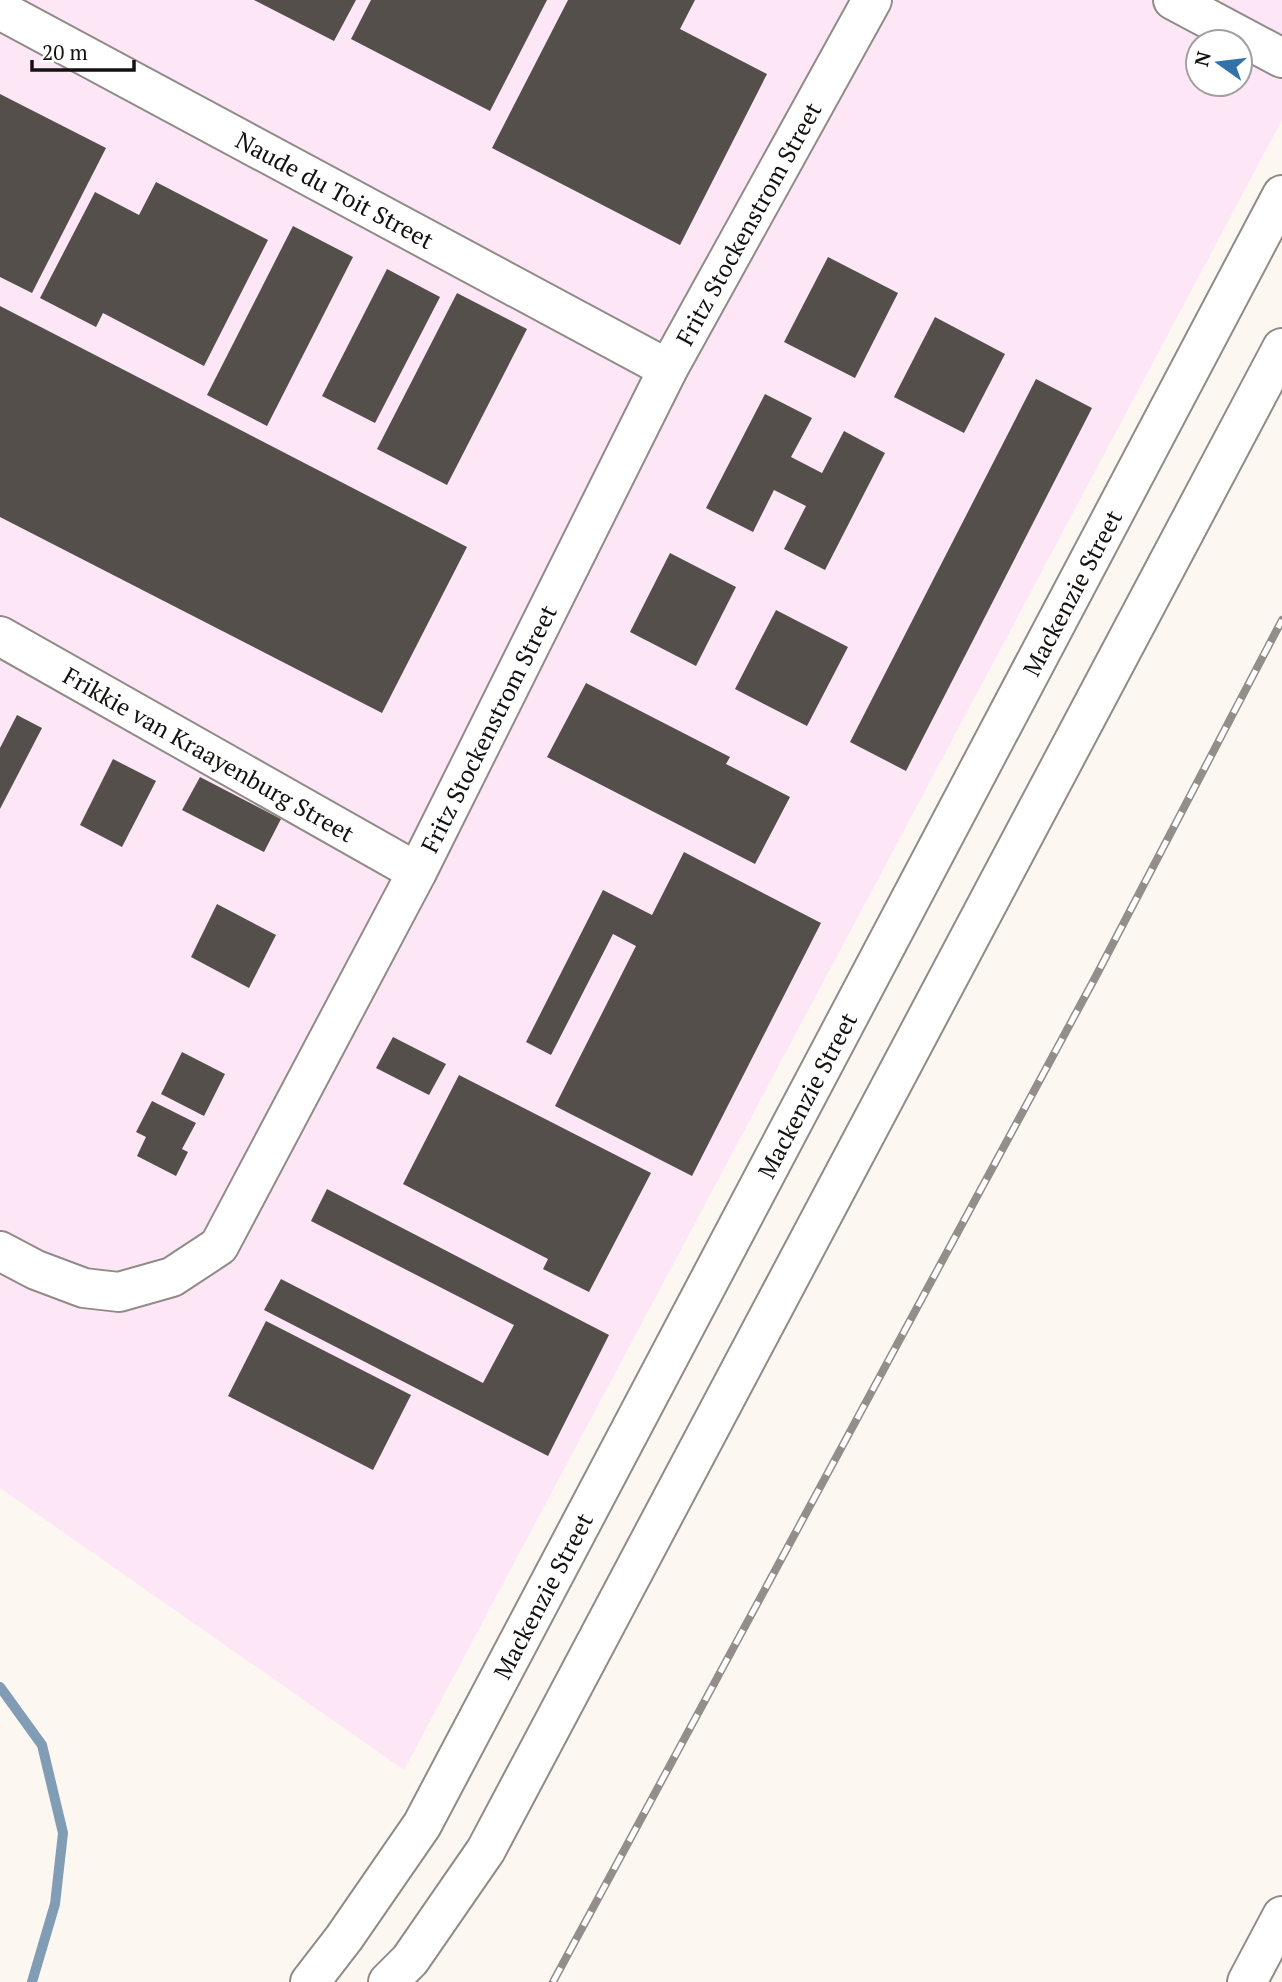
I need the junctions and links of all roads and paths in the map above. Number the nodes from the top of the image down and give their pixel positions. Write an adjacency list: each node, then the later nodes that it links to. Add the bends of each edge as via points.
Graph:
1 (872, 0): 7 (street, Fritz Stockenstrom Street)
2 (1173, 0): 4 (street)
3 (0, 10): 7 (street, Naude du Toit Street)
4 (1282, 58)
5 (1282, 195): 12 (street, Mackenzie Street, via 422,1825)
6 (1282, 348): 13 (street, via 485,1850 410,1960)
7 (668, 369): 9 (street, Fritz Stockenstrom Street)
8 (0, 636): 9 (street, Frikkie van Kraayenburg Street)
9 (417, 872): 10 (street, Fritz Stockenstrom Street, via 219,1246 172,1277 119,1292 84,1288)
10 (0, 1251)
11 (1282, 1916): 14 (street)
12 (310, 1982)
13 (388, 1982)
14 (1247, 1982)

